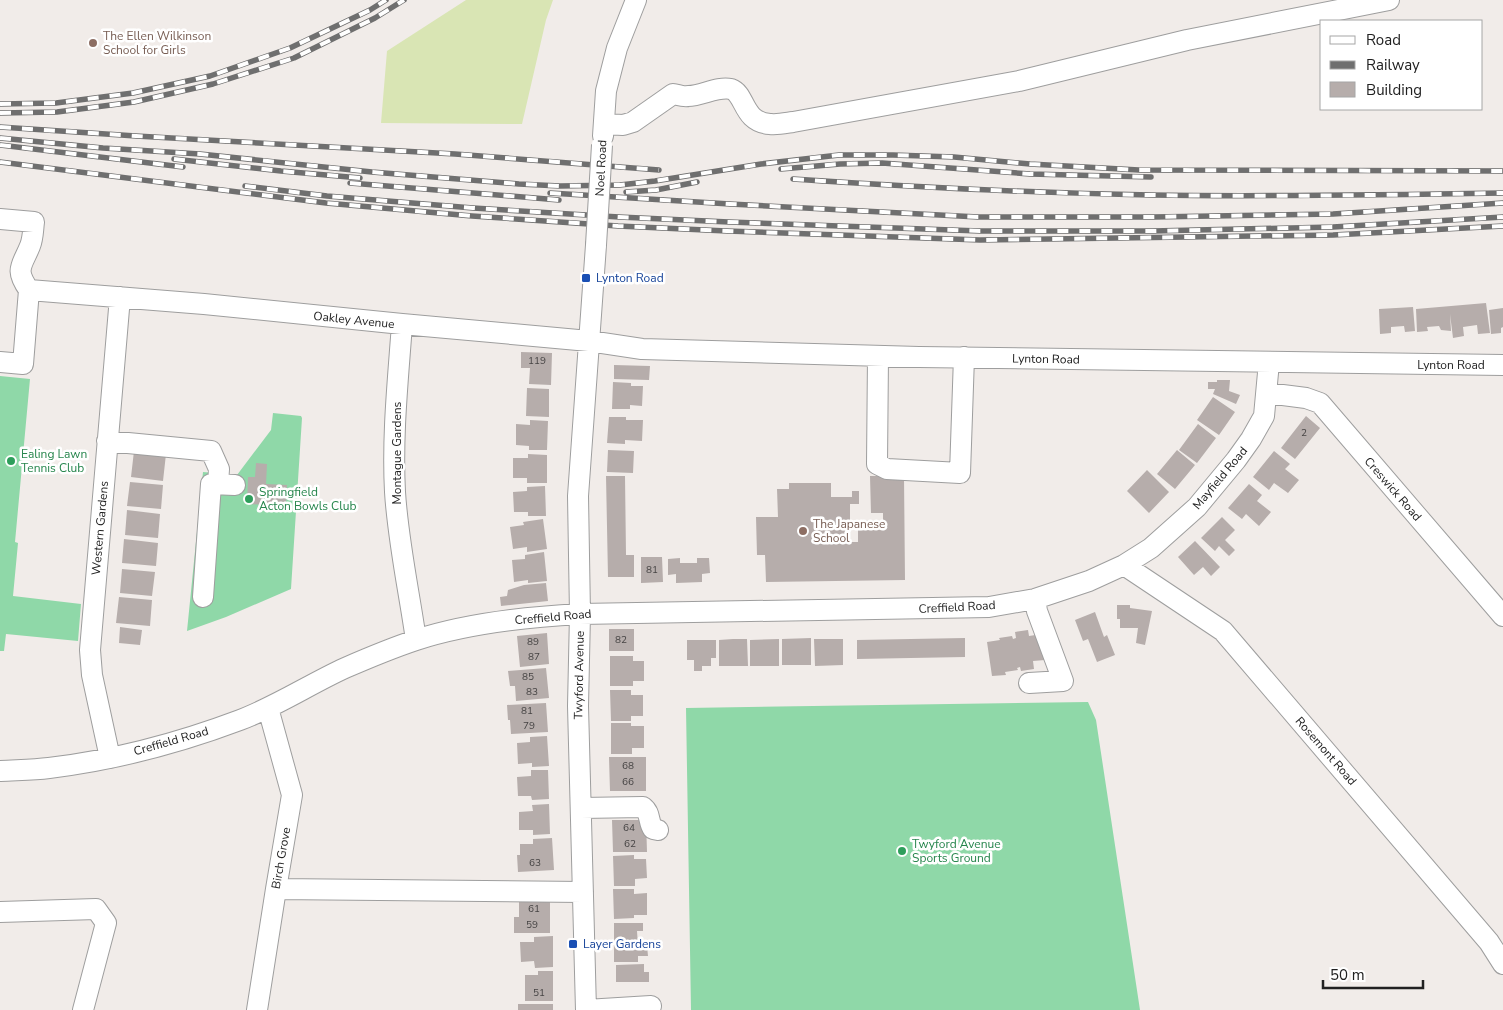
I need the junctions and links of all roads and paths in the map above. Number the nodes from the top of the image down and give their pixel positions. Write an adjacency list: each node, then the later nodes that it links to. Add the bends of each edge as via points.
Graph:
1 (636, 0): 3 (street, Noel Road, via 617,48 606,91)
2 (1390, 0): 3 (street, via 1187,40 1019,81 793,122 769,124 755,120 745,109 740,96 732,90 715,90 688,96 673,94 633,122)
3 (604, 124): 8 (street, Noel Road, bridge)
4 (0, 219): 5 (street, via 34,222 32,240 20,271)
5 (29, 290): 6 (street, Oakley Avenue); 11 (street, via 23,364)
6 (120, 297): 7 (street, Oakley Avenue); 15 (street, Western Gardens)
7 (402, 324): 8 (street, Oakley Avenue); 21 (street, Montague Gardens, via 394,471)
8 (589, 341): 9 (street, Lynton Road, via 642,349); 19 (street, Twyford Avenue, via 578,496)
9 (878, 356): 10 (street, Lynton Road); 10 (street, via 876,464 886,469 960,473)
10 (964, 357): 12 (street, Lynton Road)
11 (0, 362)
12 (1269, 362): 13 (street, Lynton Road); 14 (street, Mayfield Road)
13 (1503, 365)
14 (1266, 393): 16 (street, Mayfield Road, via 1264,416 1236,460 1197,507 1151,548); 20 (street, Creswick Road, via 1320,403)
15 (107, 441): 17 (street, via 211,451 226,485 211,484); 24 (street, Western Gardens, via 90,650 92,675)
16 (1124, 565): 18 (street, Creffield Road); 31 (street, Rosemont Road, via 1223,631 1489,942)
17 (203, 597)
18 (1034, 600): 19 (street, Creffield Road, via 989,607); 22 (street, via 1062,681)
19 (580, 614): 21 (street, Creffield Road, via 476,625); 26 (street, Twyford Avenue)
20 (1503, 616)
21 (416, 640): 23 (street, Creffield Road, via 343,669)
22 (1028, 683)
23 (268, 708): 24 (street, Creffield Road, via 179,740); 28 (street, Birch Grove, via 292,795)
24 (110, 758): 25 (street, Creffield Road, via 50,768)
25 (0, 771)
26 (581, 808): 27 (street, via 644,807 650,826); 29 (street, Twyford Avenue)
27 (658, 830)
28 (276, 889): 29 (street); 34 (street, Birch Grove)
29 (584, 892): 35 (street, Twyford Avenue)
30 (0, 912): 33 (street, via 96,909 106,923)
31 (1503, 964)
32 (651, 1006): 35 (street)
33 (83, 1010)
34 (257, 1010)
35 (586, 1010)

